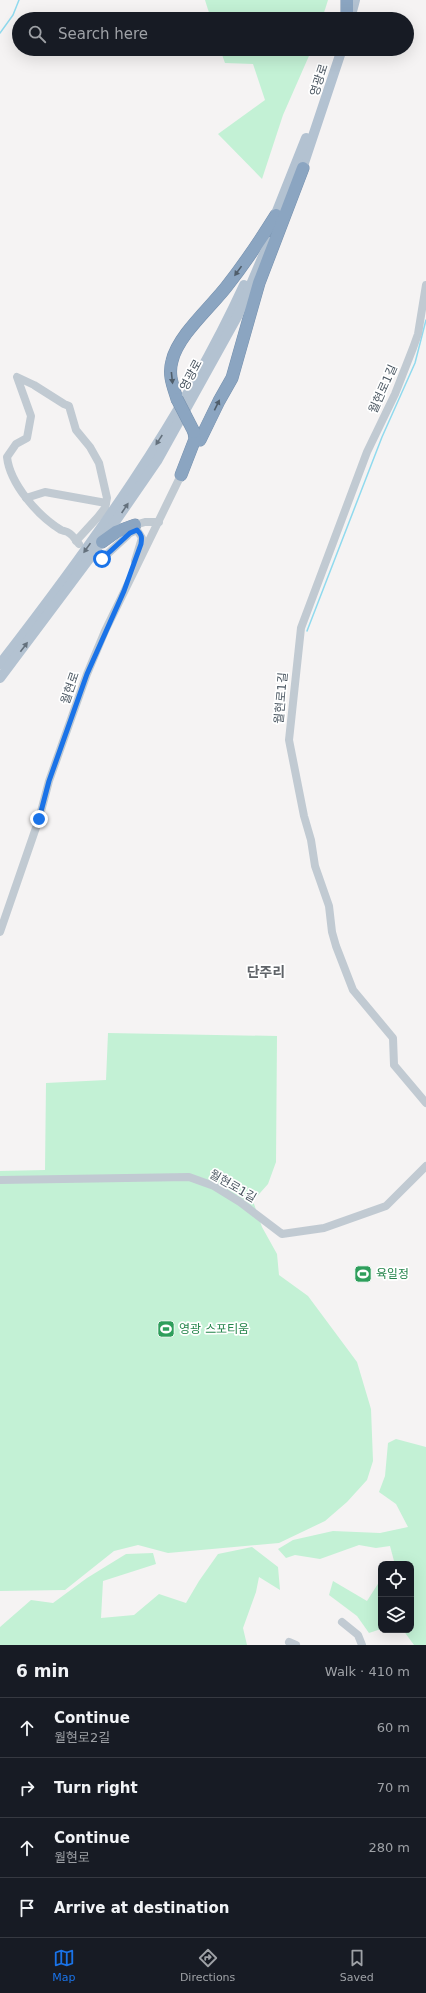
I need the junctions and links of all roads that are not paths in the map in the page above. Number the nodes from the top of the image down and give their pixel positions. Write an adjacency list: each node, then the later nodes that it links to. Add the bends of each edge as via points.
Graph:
1 (347, 0): 4 (highway)
2 (351, 0): 5 (main road)
3 (355, 0): 6 (main road)
4 (347, 12)
5 (348, 12)
6 (350, 12)
7 (335, 56): 10 (main road, 영광로)
8 (340, 56): 9 (main road, 영광로)
9 (303, 168): 12 (highway, one-way to 9, via 232,378 259,282); 18 (main road, 영광로, one-way to 9, via 157,461 196,394 238,315)
10 (276, 215): 12 (highway, one-way to 12, bridge, via 228,285 178,343 170,378); 21 (main road, 영광로, one-way to 21, via 219,335 168,426 72,570)
11 (426, 285): 24 (street, 월현로1길, via 418,334 413,348 395,394 367,452 301,628 289,740 304,816 329,906 336,946 353,990 393,1038 394,1065)
12 (197, 436): 13 (highway)
13 (181, 475): 16 (street, 월현로)
14 (26, 498): 15 (street, via 45,492); 15 (street, via 78,542); 15 (street, via 8,467 7,457 16,444 27,438 31,416 17,376 69,406 76,430 99,463)
15 (106, 503)
16 (159, 522): 17 (street, via 145,522); 20 (street, 월현로)
17 (132, 529): 18 (highway, via 116,532); 19 (street); 20 (street, via 137,530 142,538)
18 (102, 542): 22 (main road, 영광로, one-way to 18)
19 (102, 559)
20 (124, 591): 23 (street, 월현로, via 87,674)
21 (0, 664)
22 (0, 678)
23 (0, 932)
24 (426, 1103)
25 (426, 1166): 26 (street, 월현로1길, via 386,1206 324,1228 282,1234 214,1186 189,1177)
26 (0, 1180)
27 (342, 1622): 28 (street, via 358,1635)
28 (362, 1645)

